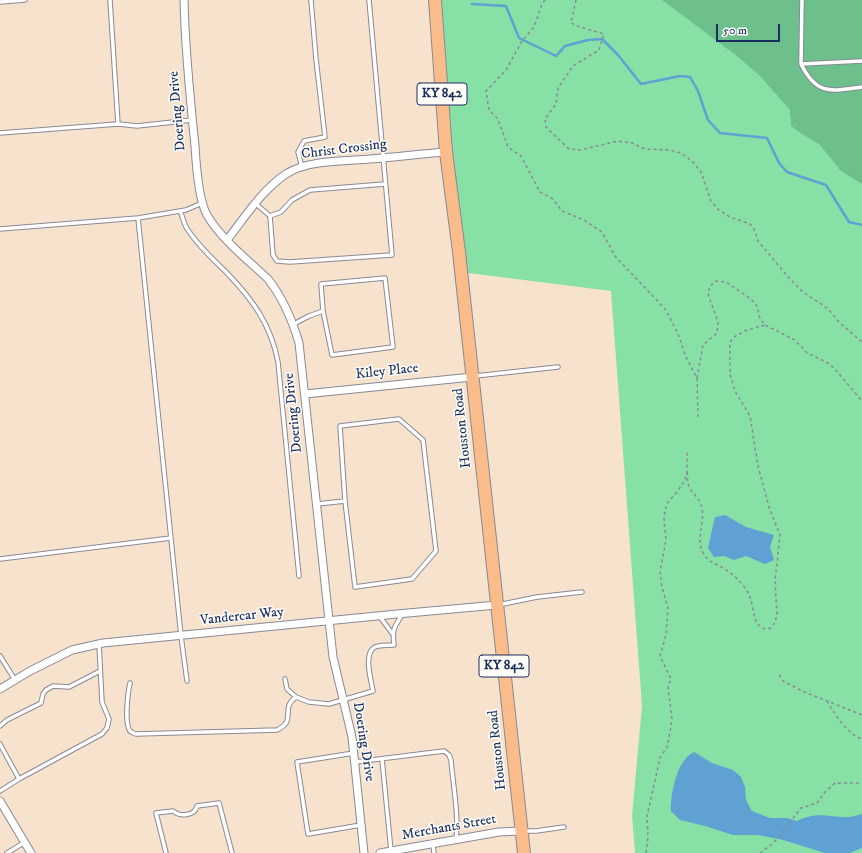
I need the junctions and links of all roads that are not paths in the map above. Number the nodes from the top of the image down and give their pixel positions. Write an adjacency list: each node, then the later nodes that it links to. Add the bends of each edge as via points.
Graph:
1 (25, 0): 8 (lane)
2 (110, 0): 13 (lane)
3 (184, 0): 12 (street, Doering Drive)
4 (311, 0): 17 (lane, via 325,137 304,142 298,152)
5 (369, 0): 16 (lane)
6 (434, 0): 15 (main road, Houston Road / KY 842)
7 (802, 0): 10 (lane)
8 (0, 2)
9 (862, 61): 10 (lane)
10 (801, 64): 11 (lane, via 815,83 823,88 830,90)
11 (862, 87)
12 (192, 120): 13 (lane, via 137,126); 19 (street, Doering Drive)
13 (118, 124): 14 (lane)
14 (0, 132)
15 (446, 152): 16 (street, Christ Crossing); 29 (main road, Houston Road / KY 842)
16 (384, 158): 17 (street, Christ Crossing); 18 (lane)
17 (302, 167): 20 (street, Christ Crossing, via 275,183)
18 (385, 184): 22 (lane, via 310,190 292,200 281,212); 22 (lane, via 392,255 277,261 273,255)
19 (203, 203): 21 (lane); 25 (street, Doering Drive, via 207,214)
20 (256, 204): 22 (lane); 25 (street, Christ Crossing)
21 (180, 210): 23 (lane); 35 (lane, via 187,229 201,248 245,293 262,316 271,334 278,362)
22 (270, 216)
23 (138, 218): 24 (lane); 33 (lane)
24 (0, 230)
25 (227, 240): 27 (street, Doering Drive, via 268,279)
26 (323, 311): 26 (lane, via 321,284 385,278 393,347 332,355); 27 (lane)
27 (294, 324): 30 (street, Doering Drive)
28 (558, 367): 29 (lane)
29 (472, 377): 30 (street, Kiley Place); 37 (main road, Houston Road / KY 842)
30 (305, 394): 32 (street, Doering Drive)
31 (345, 501): 31 (lane, via 340,426 399,419 423,440 436,551 412,579 355,587); 32 (lane)
32 (317, 504): 40 (street, Doering Drive)
33 (171, 538): 34 (lane); 42 (lane)
34 (0, 559)
35 (300, 576)
36 (582, 592): 37 (lane)
37 (497, 605): 38 (street, Vandercar Way); 63 (main road, Houston Road / KY 842)
38 (403, 613): 39 (street, Vandercar Way); 41 (lane)
39 (379, 616): 40 (street, Vandercar Way); 41 (lane)
40 (330, 621): 42 (street, Vandercar Way); 52 (street, Doering Drive, via 336,671)
41 (392, 634): 52 (lane, via 394,645 375,647 368,658 373,691)
42 (181, 636): 43 (street, Vandercar Way); 48 (lane)
43 (99, 644): 45 (lane); 47 (street, Vandercar Way, via 72,650)
44 (0, 656): 47 (lane)
45 (100, 671): 53 (lane, via 69,687 53,686 43,694 41,703); 58 (lane, via 102,702 109,719 108,728 102,734)
46 (285, 679): 51 (lane, via 287,689)
47 (15, 680): 50 (street, Vandercar Way)
48 (187, 681)
49 (130, 682): 51 (lane, via 127,693 128,725 130,731 136,734 277,730 288,722 288,707)
50 (0, 690)
51 (296, 696): 52 (lane, via 309,702 328,704)
52 (344, 699): 55 (street, Doering Drive)
53 (0, 726)
54 (0, 744): 58 (lane)
55 (354, 753): 57 (street, Doering Drive); 61 (lane, via 297,762 308,834)
56 (382, 759): 57 (lane); 64 (lane, via 444,751 449,755 456,811); 67 (lane)
57 (355, 762): 61 (street, Doering Drive)
58 (19, 779): 59 (lane)
59 (0, 791)
60 (0, 801): 65 (street)
61 (361, 825): 72 (street, Doering Drive)
62 (564, 827): 63 (lane)
63 (522, 831): 64 (street, Merchants Street, via 499,832); 75 (main road, Houston Road / KY 842)
64 (456, 840): 66 (street, Merchants Street)
65 (24, 842): 68 (lane); 69 (street)
66 (433, 844): 67 (street, Merchants Street); 74 (lane)
67 (391, 851): 73 (street, Merchants Street)
68 (7, 853)
69 (31, 853)
70 (166, 853): 71 (lane, via 156,813 193,813 197,806 219,803)
71 (232, 853)
72 (364, 853)
73 (380, 853)
74 (434, 853)
75 (524, 853)

